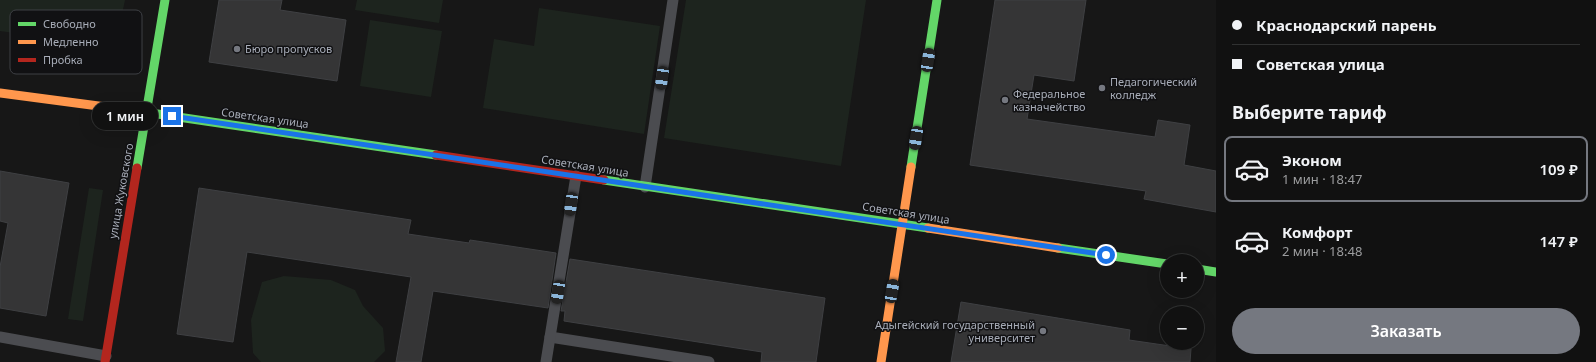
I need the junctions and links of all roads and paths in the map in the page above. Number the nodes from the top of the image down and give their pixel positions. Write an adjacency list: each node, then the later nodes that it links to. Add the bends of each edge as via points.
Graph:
1 (165, 0): 5 (main road, улица Жуковского)
2 (673, 0): 7 (lane)
3 (937, 0): 8 (main road)
4 (0, 93): 5 (main road, Советская улица)
5 (146, 112): 6 (main road, Советская улица); 14 (main road, улица Жуковского)
6 (576, 176): 7 (main road, Советская улица); 13 (lane)
7 (645, 187): 8 (main road, Советская улица)
8 (903, 224): 9 (main road, Советская улица); 17 (main road)
9 (1160, 263)
10 (1204, 270): 11 (main road)
11 (1216, 272)
12 (0, 337): 14 (lane)
13 (550, 337): 15 (lane); 16 (lane)
14 (106, 359)
15 (546, 362)
16 (709, 362)
17 (881, 362)

